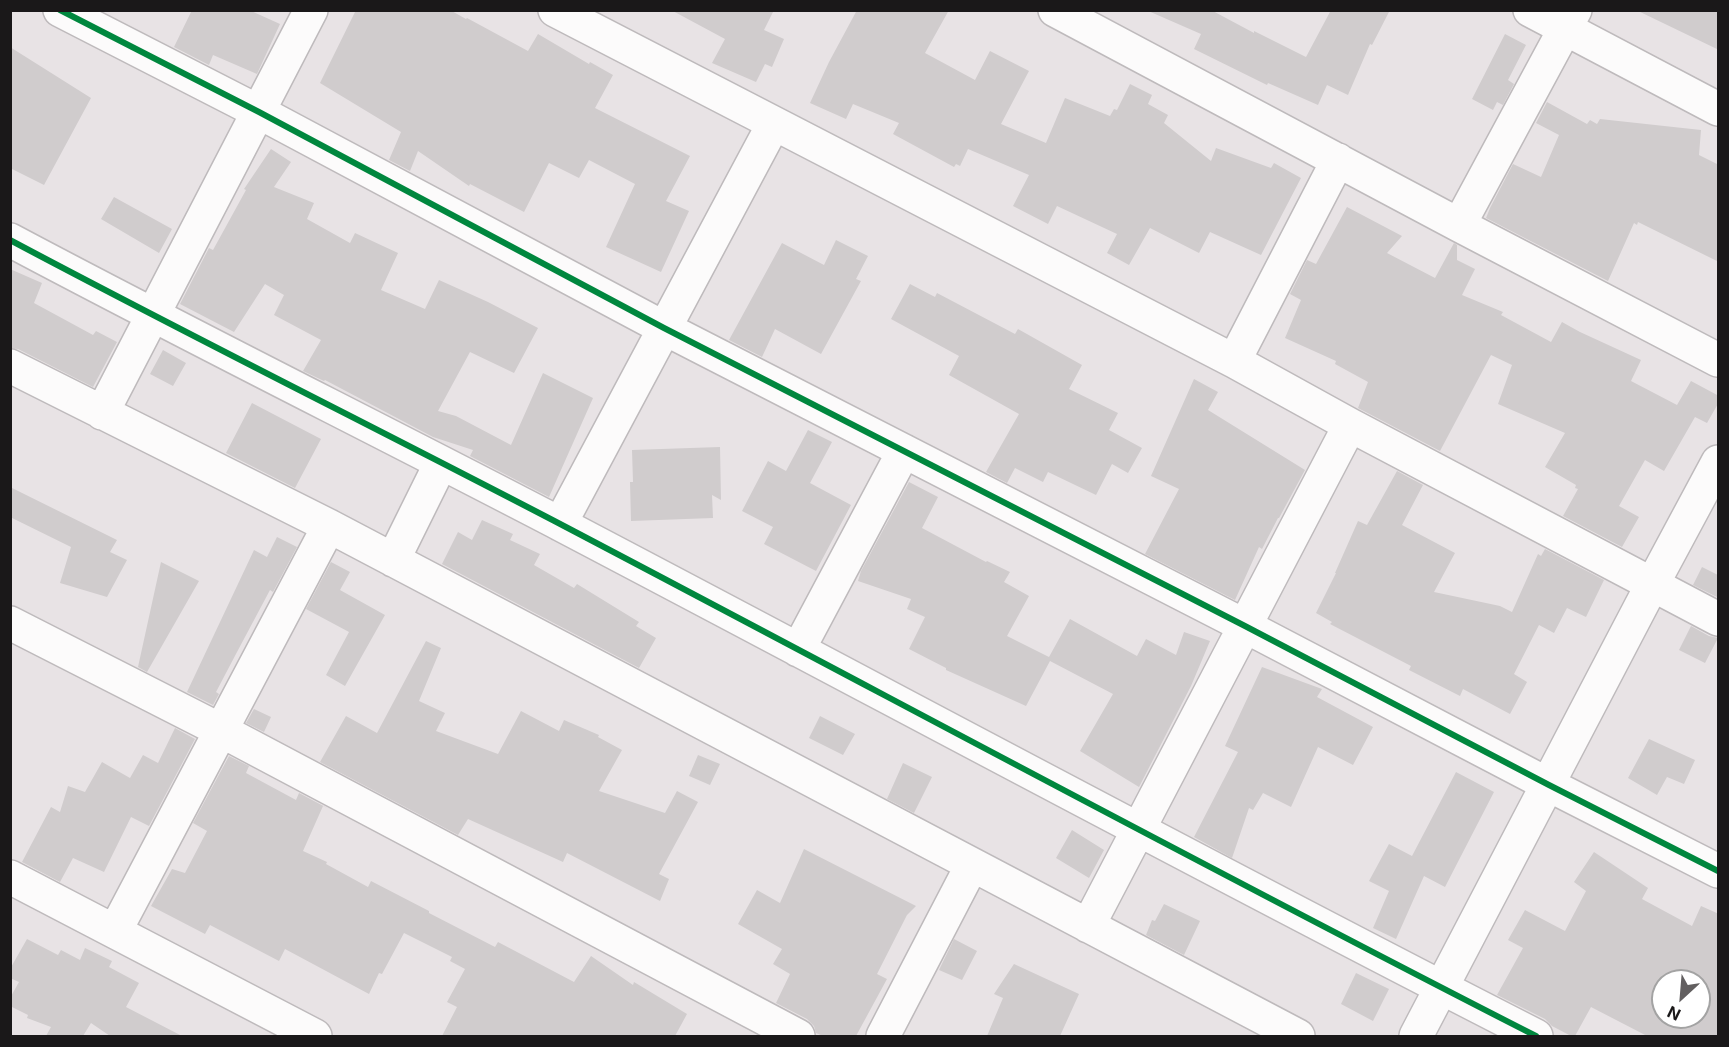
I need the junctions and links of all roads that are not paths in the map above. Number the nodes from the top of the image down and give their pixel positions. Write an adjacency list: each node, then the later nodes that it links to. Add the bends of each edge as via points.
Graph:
1 (60, 10): 9 (street)
2 (311, 10): 9 (street)
3 (555, 10): 6 (street)
4 (1055, 10): 11 (street)
5 (1530, 10): 7 (street)
6 (587, 18): 10 (street)
7 (1570, 20): 8 (street); 12 (street)
8 (1719, 109)
9 (259, 112): 14 (street); 15 (street)
10 (773, 124): 15 (street); 17 (street)
11 (1338, 160): 12 (street); 17 (street)
12 (1459, 225): 16 (street)
13 (10, 240): 14 (street)
14 (153, 316): 19 (street); 23 (street)
15 (664, 328): 21 (street); 24 (street)
16 (1719, 360)
17 (1234, 362): 20 (street)
18 (10, 366): 19 (street)
19 (102, 413): 25 (street)
20 (1350, 425): 27 (street); 30 (street)
21 (904, 451): 30 (street); 31 (street)
22 (1719, 462): 27 (street)
23 (441, 463): 24 (street); 26 (street)
24 (560, 524): 31 (street)
25 (329, 526): 26 (street); 32 (street)
26 (393, 560): 35 (street)
27 (1652, 585): 28 (street); 33 (street)
28 (1719, 619)
29 (10, 623): 32 (street)
30 (1245, 626): 33 (street); 34 (street)
31 (798, 650): 34 (street)
32 (222, 731): 39 (street); 42 (street)
33 (1549, 785): 36 (street); 40 (street)
34 (1137, 829): 38 (street); 40 (street)
35 (972, 865): 38 (street); 43 (street)
36 (1719, 871)
37 (10, 877): 39 (street)
38 (1088, 926): 44 (street)
39 (115, 931): 41 (street)
40 (1442, 988): 45 (street); 46 (street)
41 (315, 1036)
42 (798, 1036)
43 (883, 1036)
44 (1298, 1036)
45 (1416, 1036)
46 (1536, 1036)

